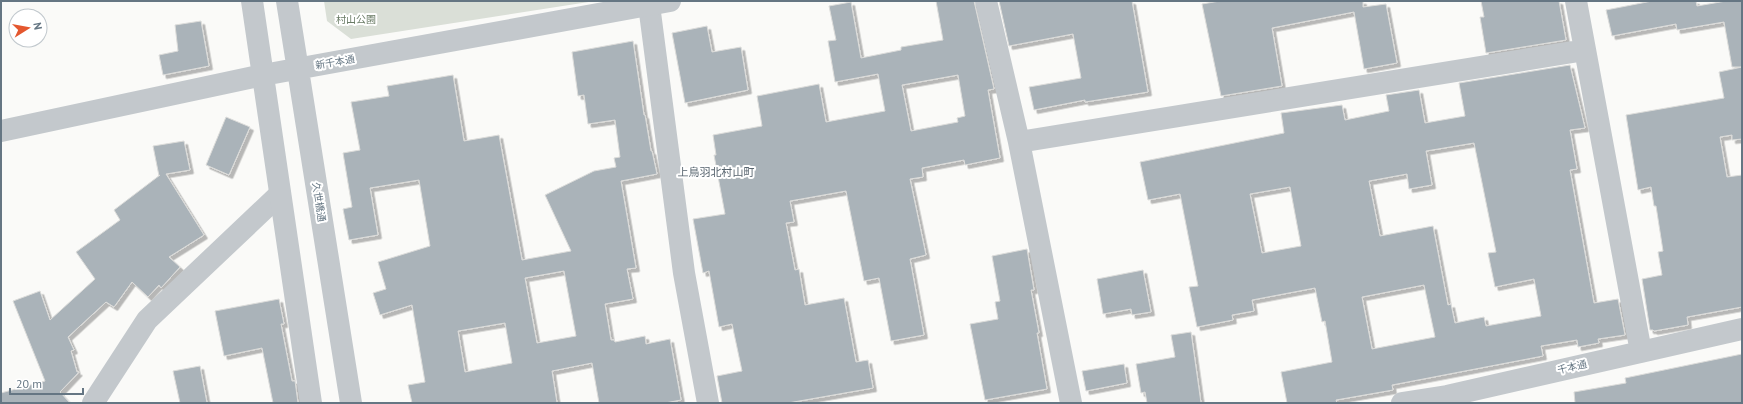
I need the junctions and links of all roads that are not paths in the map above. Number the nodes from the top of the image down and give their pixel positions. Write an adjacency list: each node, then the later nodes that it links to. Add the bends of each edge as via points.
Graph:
1 (252, 1): 8 (street)
2 (287, 1): 7 (street, 久世橋通)
3 (986, 1): 10 (street)
4 (1576, 1): 6 (street)
5 (659, 3): 7 (street, 新千本通); 18 (street, via 684,272)
6 (1585, 50): 10 (street); 13 (street)
7 (298, 69): 8 (street, 新千本通); 17 (street, 久世橋通)
8 (263, 75): 9 (street, 新千本通); 11 (street)
9 (1, 131)
10 (1019, 142): 19 (street)
11 (280, 194): 15 (street, via 147,320); 16 (street)
12 (1742, 329): 13 (street, 千本通)
13 (1641, 352): 14 (street, 千本通)
14 (1448, 399): 20 (street, 千本通)
15 (92, 403)
16 (311, 403)
17 (351, 403)
18 (708, 403)
19 (1071, 403)
20 (1402, 403)

